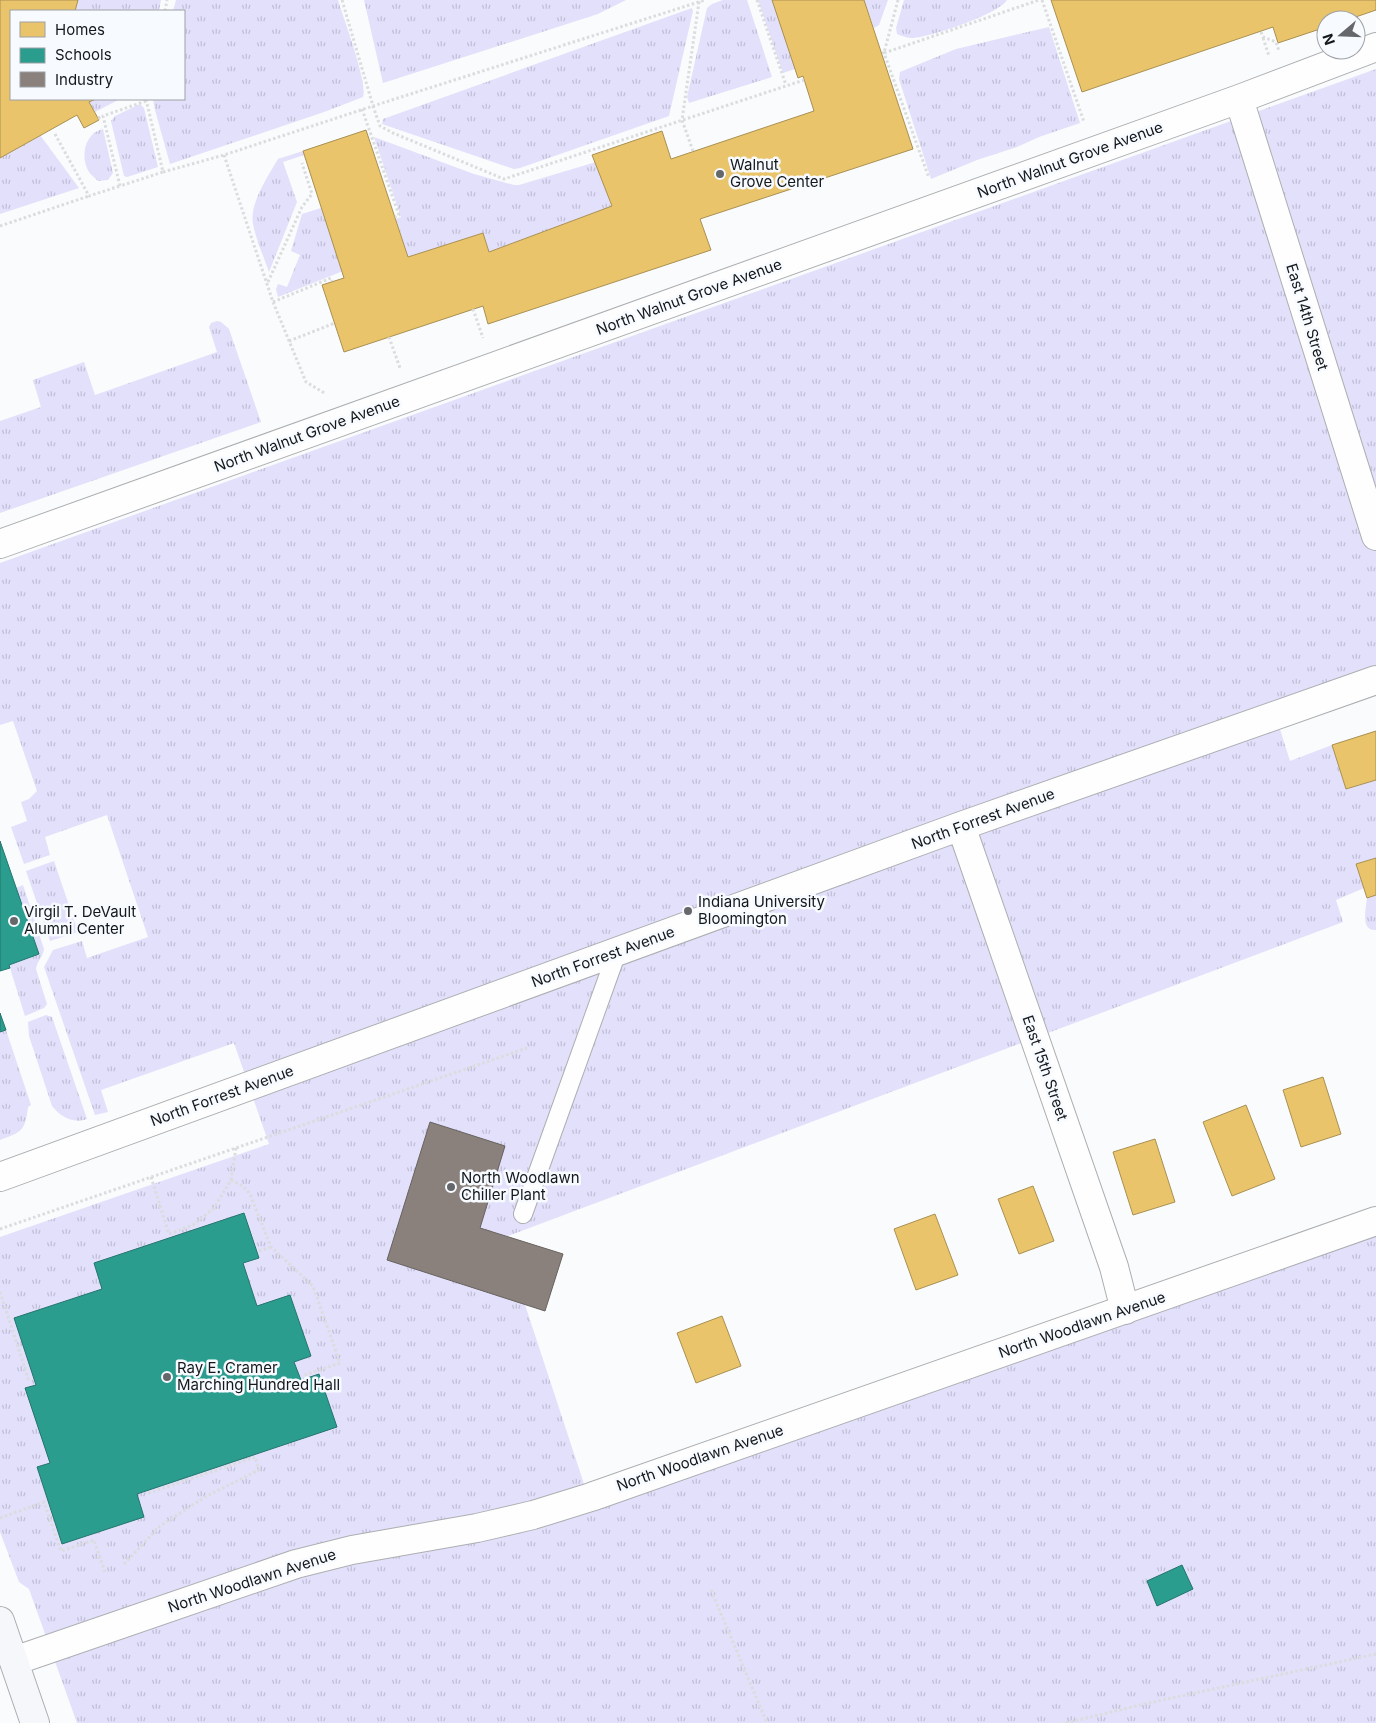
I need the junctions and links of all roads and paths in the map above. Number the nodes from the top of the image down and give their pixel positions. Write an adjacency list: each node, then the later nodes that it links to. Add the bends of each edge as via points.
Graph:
1 (342, 0): 17 (path)
2 (705, 0): 6 (path)
3 (757, 0): 14 (path)
4 (898, 0): 10 (path)
5 (1041, 0): 10 (path); 22 (path)
6 (698, 1): 17 (path); 21 (path)
7 (1261, 32): 8 (path)
8 (1263, 37): 11 (path); 12 (path, via 1276,42)
9 (1376, 47): 15 (street, North Walnut Grove Avenue)
10 (883, 53): 29 (path)
11 (1269, 56)
12 (1282, 59)
13 (804, 80): 14 (path)
14 (786, 85): 21 (path)
15 (1239, 99): 43 (street, East 14th Street); 44 (street, North Walnut Grove Avenue)
16 (146, 100): 19 (path); 27 (path)
17 (373, 106): 18 (path); 21 (path, via 380,126 504,179)
18 (362, 110): 25 (path); 31 (path, via 399,215)
19 (103, 116): 20 (path); 28 (path)
20 (98, 118)
21 (682, 120): 24 (path)
22 (1086, 128)
23 (55, 134): 30 (path)
24 (693, 151)
25 (224, 155): 27 (path); 34 (path)
26 (302, 163): 34 (path, via 314,193 302,207)
27 (163, 172): 28 (path)
28 (120, 186): 30 (path)
29 (931, 186)
30 (89, 196): 32 (path)
31 (395, 217)
32 (0, 226)
33 (332, 281): 35 (path, via 331,278)
34 (268, 283): 35 (path)
35 (273, 302): 40 (path)
36 (474, 308): 38 (path)
37 (335, 323): 40 (path)
38 (478, 323)
39 (389, 337): 41 (path)
40 (289, 341): 42 (path, via 306,382)
41 (396, 356)
42 (330, 396)
43 (1376, 536)
44 (0, 544)
45 (1376, 680): 46 (street, North Forrest Avenue)
46 (961, 826): 47 (street, North Forrest Avenue); 59 (street, East 15th Street)
47 (617, 952): 50 (street, North Forrest Avenue); 53 (lane)
48 (527, 1048): 49 (path)
49 (236, 1148): 51 (path); 52 (path)
50 (0, 1177)
51 (151, 1177): 52 (path, via 169,1234 193,1225 214,1208); 55 (path)
52 (231, 1180): 56 (path, via 250,1194)
53 (524, 1214)
54 (1376, 1221): 59 (street, North Woodlawn Avenue)
55 (0, 1229)
56 (271, 1247): 57 (path); 60 (path, via 314,1286 340,1363)
57 (259, 1251)
58 (0, 1292): 61 (path)
59 (1126, 1310): 69 (street, North Woodlawn Avenue, via 533,1515 296,1564)
60 (302, 1376)
61 (29, 1380)
62 (146, 1494): 64 (path, via 255,1458 259,1470 205,1497 160,1526)
63 (0, 1518): 65 (path, via 44,1502 61,1551 94,1540)
64 (124, 1564)
65 (105, 1572)
66 (711, 1590): 71 (path)
67 (0, 1621): 69 (main road)
68 (1376, 1654): 72 (path)
69 (7, 1664): 70 (main road)
70 (35, 1723)
71 (767, 1723)
72 (1066, 1723)

